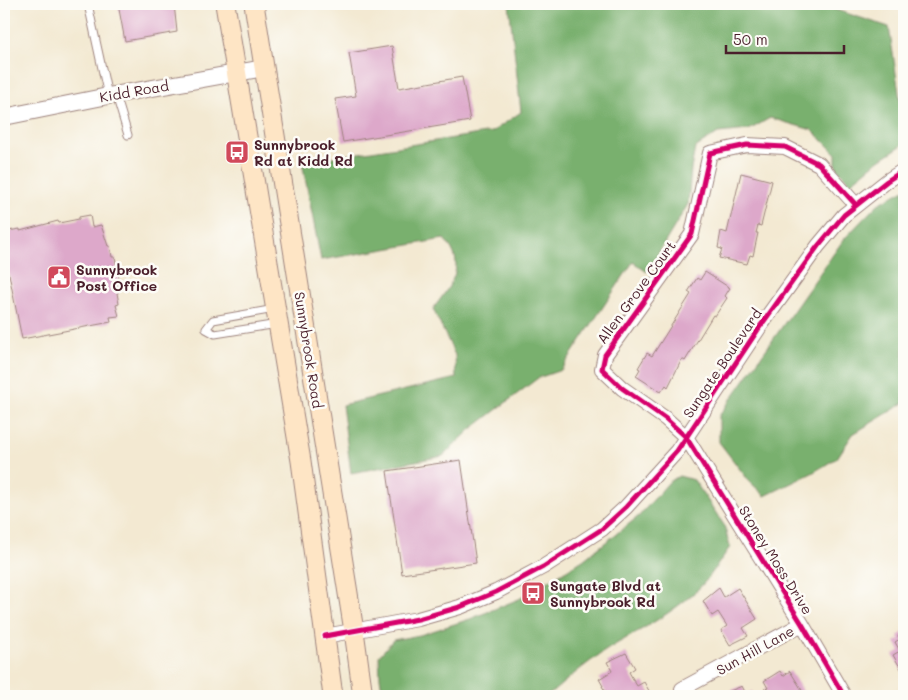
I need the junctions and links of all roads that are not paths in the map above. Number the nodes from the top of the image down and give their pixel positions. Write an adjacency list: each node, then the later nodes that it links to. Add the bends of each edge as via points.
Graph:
1 (88, 4): 6 (lane)
2 (225, 4): 5 (main road, Sunnybrook Road)
3 (254, 4): 4 (main road, Sunnybrook Road)
4 (264, 68): 5 (street, Kidd Road); 14 (main road, Sunnybrook Road)
5 (236, 72): 6 (street, Kidd Road); 11 (main road, Sunnybrook Road)
6 (112, 95): 7 (street, Kidd Road); 8 (lane)
7 (4, 117)
8 (128, 135)
9 (904, 170): 10 (street, Sungate Boulevard)
10 (856, 205): 12 (street, Sungate Boulevard, via 818,246); 12 (street, Allen Grove Court, via 818,164 786,147 747,145 710,153 692,234 605,355 602,369)
11 (278, 317): 11 (lane, via 213,320 206,329 215,334); 15 (main road, Sunnybrook Road)
12 (686, 437): 13 (street, Stoney Moss Drive); 14 (street, Sungate Boulevard, via 626,507 602,529 543,567 460,607)
13 (802, 624): 16 (street, Sun Hill Lane); 19 (street, Stoney Moss Drive)
14 (354, 631): 15 (street, Sungate Boulevard); 18 (main road, Sunnybrook Road)
15 (325, 636): 17 (main road, Sunnybrook Road)
16 (682, 689)
17 (333, 696)
18 (363, 696)
19 (844, 696)

